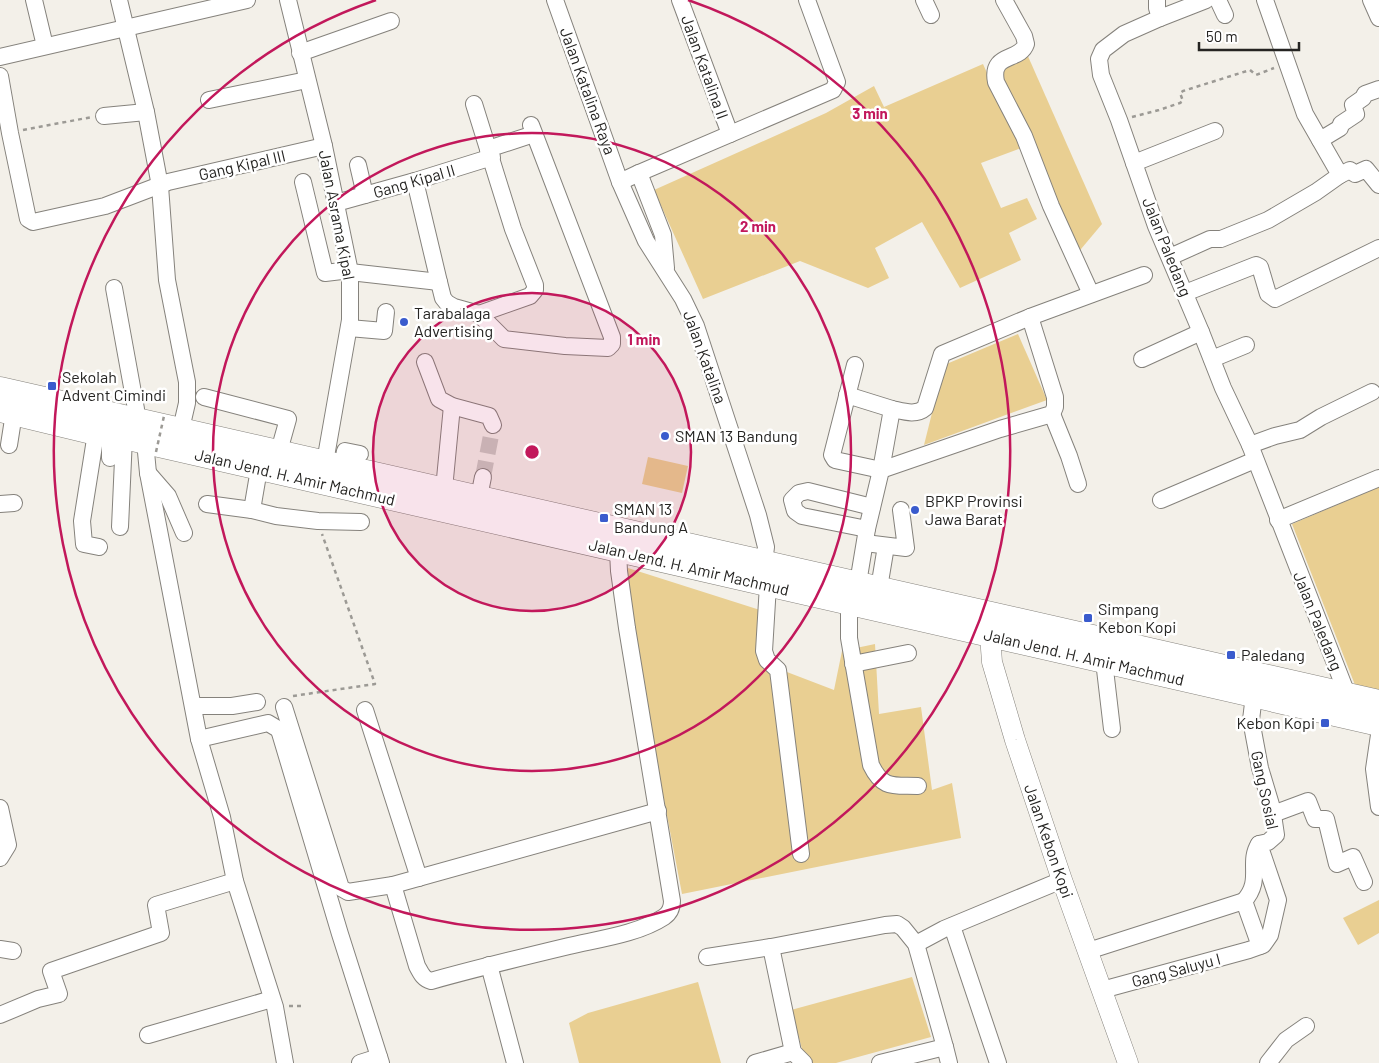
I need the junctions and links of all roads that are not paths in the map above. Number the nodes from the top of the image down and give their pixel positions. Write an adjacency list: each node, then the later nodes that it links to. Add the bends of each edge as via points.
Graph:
1 (34, 0): 19 (street)
2 (119, 0): 18 (street)
3 (247, 0): 18 (street)
4 (288, 0): 20 (street, Jalan Asrama Kipal)
5 (555, 0): 40 (street, Jalan Katalina Raya)
6 (680, 0): 30 (street, Jalan Katalina II)
7 (807, 0): 30 (street, via 837,82 836,87)
8 (924, 0): 14 (street)
9 (1004, 0): 52 (street, via 1026,44 1022,50 998,64 996,82 1024,136)
10 (1157, 0): 15 (street)
11 (1206, 0): 15 (street)
12 (1265, 0): 31 (street, via 1305,114)
13 (1371, 0): 16 (street)
14 (931, 16)
15 (1160, 18): 34 (street, Jalan Paledang, via 1124,34 1103,50 1099,59 1101,75)
16 (1378, 18)
17 (391, 22): 20 (street)
18 (124, 28): 19 (street); 27 (street)
19 (45, 46): 21 (street)
20 (300, 53): 23 (street, Jalan Asrama Kipal)
21 (0, 57)
22 (0, 76): 42 (street, Gang Kipal III, via 30,221 105,206)
23 (307, 80): 25 (street); 32 (street, Jalan Asrama Kipal)
24 (1379, 89): 31 (street, via 1365,94 1353,105 1356,114)
25 (209, 100)
26 (474, 104): 33 (street)
27 (146, 112): 28 (street); 42 (street)
28 (104, 116)
29 (1215, 131): 34 (street)
30 (730, 134): 36 (street)
31 (1320, 140): 37 (street)
32 (324, 146): 42 (street, Gang Kipal III); 44 (street, Jalan Asrama Kipal)
33 (490, 153): 38 (street, Gang Kipal II); 55 (street, via 535,290 530,296); 55 (street, Gang Kipal II, via 532,130 612,344 608,348 595,348 512,341 504,339)
34 (1134, 163): 46 (street, Jalan Paledang)
35 (358, 165): 43 (street)
36 (639, 173): 40 (street); 47 (street, Jalan Katalina, via 663,235)
37 (1340, 175): 41 (street, via 1350,170 1355,174 1366,169); 46 (street, via 1268,220 1221,239 1210,239)
38 (415, 181): 43 (street, Gang Kipal II); 50 (street)
39 (303, 182): 48 (street, via 325,273)
40 (620, 182): 47 (street, Jalan Katalina, via 646,241)
41 (1379, 185)
42 (160, 186): 72 (street, via 167,280 187,382 187,403)
43 (365, 195): 44 (street, Gang Kipal II)
44 (336, 203): 48 (street, Jalan Asrama Kipal)
45 (1379, 248): 53 (street, via 1275,299 1268,294 1260,267 1256,265)
46 (1170, 257): 53 (street, Jalan Paledang)
47 (666, 270): 100 (street, Jalan Katalina, via 696,326 758,515 766,547)
48 (350, 271): 50 (street); 57 (street, Jalan Asrama Kipal)
49 (1144, 274): 52 (street)
50 (439, 282): 55 (street, via 447,303)
51 (114, 288): 74 (street, via 136,409)
52 (1091, 294): 56 (street)
53 (1185, 294): 58 (street, Jalan Paledang)
54 (386, 312): 57 (street, via 384,331)
55 (479, 314)
56 (1030, 318): 69 (street, via 943,353 925,408 921,412); 71 (street, via 1055,397)
57 (349, 328): 79 (street, Jalan Asrama Kipal)
58 (1202, 332): 60 (street); 61 (street, Jalan Paledang)
59 (1246, 345): 61 (street)
60 (1142, 359)
61 (1212, 359): 78 (street, Jalan Paledang)
62 (425, 362): 68 (street, via 439,400)
63 (855, 365): 66 (street)
64 (0, 389): 74 (highway, Jalan Jend. H. Amir Machmud)
65 (1372, 392): 78 (street, via 1300,430 1276,436)
66 (847, 395): 69 (street); 81 (street, via 832,455 835,460)
67 (204, 397): 77 (street, via 295,421)
68 (452, 406): 73 (street, via 489,416); 86 (street)
69 (892, 409): 81 (street)
70 (7, 412): 74 (highway, Jalan Jend. H. Amir Machmud); 75 (street)
71 (1052, 414): 81 (street); 84 (street)
72 (172, 422): 74 (highway, Jalan Jend. H. Amir Machmud); 77 (highway, Jalan Jend. H. Amir Machmud)
73 (494, 425)
74 (115, 436): 76 (highway, Jalan Jend. H. Amir Machmud); 94 (street); 98 (street, via 82,521 84,544)
75 (9, 445)
76 (151, 448): 80 (highway, Jalan Jend. H. Amir Machmud); 82 (street, via 146,452)
77 (279, 451): 79 (highway, Jalan Jend. H. Amir Machmud)
78 (1253, 453): 87 (street); 92 (street, Jalan Paledang)
79 (342, 460): 86 (highway, Jalan Jend. H. Amir Machmud)
80 (259, 469): 86 (highway, Jalan Jend. H. Amir Machmud); 90 (street)
81 (881, 470): 89 (street)
82 (148, 473): 95 (street, via 168,496); 111 (street)
83 (1379, 478): 92 (street)
84 (1078, 484)
85 (479, 498): 86 (highway, Jalan Jend. H. Amir Machmud); 99 (highway, Jalan Jend. H. Amir Machmud); 100 (highway, Jalan Jend. H. Amir Machmud)
86 (441, 499)
87 (1161, 500)
88 (207, 504): 90 (street)
89 (872, 507): 96 (street); 96 (street, via 808,491 799,493 792,500 795,511 802,516)
90 (252, 510): 93 (street, via 318,521)
91 (901, 510): 97 (street, via 906,548)
92 (1278, 520): 106 (street, Jalan Paledang)
93 (361, 522)
94 (120, 527)
95 (184, 533)
96 (866, 536): 97 (street); 101 (street)
97 (886, 546): 101 (street)
98 (99, 547)
99 (618, 550): 100 (highway, Jalan Jend. H. Amir Machmud); 120 (street, via 625,618)
100 (766, 574): 101 (highway, Jalan Jend. H. Amir Machmud); 123 (street, Jalan Katalina, via 764,652 767,660 778,670)
101 (862, 592): 102 (highway, Jalan Jend. H. Amir Machmud); 102 (highway, Jalan Jend. H. Amir Machmud); 105 (street, via 849,638)
102 (993, 625): 104 (highway, Jalan Jend. H. Amir Machmud); 106 (highway, Jalan Jend. H. Amir Machmud); 126 (main road, Jalan Kebon Kopi, via 992,662)
103 (908, 653): 105 (street)
104 (1099, 660): 107 (highway, Jalan Jend. H. Amir Machmud); 113 (street)
105 (853, 664): 117 (street, via 871,765 877,777 890,785)
106 (1347, 694): 110 (highway, Jalan Jend. H. Amir Machmud)
107 (1254, 696): 114 (highway, Jalan Jend. H. Amir Machmud); 121 (street, Gang Sosial, via 1251,720)
108 (257, 702): 111 (street)
109 (285, 702): 129 (street, via 341,888 348,892)
110 (1379, 702)
111 (193, 706): 116 (street)
112 (365, 710): 125 (street)
113 (1106, 724)
114 (1379, 724)
115 (1379, 735): 118 (street, via 1374,769)
116 (199, 739): 127 (street, via 222,817); 145 (street, via 268,723 279,731)
117 (918, 786)
118 (1379, 807)
119 (0, 808): 124 (street, via 8,846)
120 (658, 811): 125 (street); 137 (street, via 672,900 672,907 665,916 629,932)
121 (1273, 814): 122 (street, Gang Sosial, via 1276,835); 128 (street, via 1308,801 1315,819 1326,819 1337,864 1353,857)
122 (1259, 844): 130 (street, via 1255,851 1255,875); 134 (street, Gang Sosial, via 1278,900 1270,936 1263,945)
123 (801, 854)
124 (0, 858)
125 (419, 878): 129 (street)
126 (1062, 880): 131 (street); 135 (main road, Jalan Kebon Kopi)
127 (235, 881): 139 (street); 140 (street, via 156,905 161,933 51,970 59,994)
128 (1364, 882)
129 (393, 885): 137 (street, via 417,966 426,980)
130 (1244, 901): 134 (street); 135 (street)
131 (952, 926): 132 (street); 152 (street)
132 (916, 944): 133 (street, via 897,924); 143 (street)
133 (771, 947): 136 (street); 144 (street)
134 (1255, 948): 138 (street, Gang Saluyu I)
135 (1088, 951): 138 (main road, Jalan Kebon Kopi)
136 (707, 957)
137 (489, 965): 148 (street)
138 (1102, 990): 153 (main road, Jalan Kebon Kopi)
139 (272, 999): 142 (street); 146 (street)
140 (0, 1015)
141 (1306, 1026): 154 (street, via 1286,1040)
142 (148, 1035)
143 (945, 1047): 150 (street); 151 (street)
144 (798, 1058): 149 (street)
145 (380, 1060): 147 (street)
146 (285, 1063)
147 (360, 1063)
148 (515, 1063)
149 (755, 1063)
150 (880, 1063)
151 (949, 1063)
152 (998, 1063)
153 (1128, 1063)
154 (1268, 1063)

